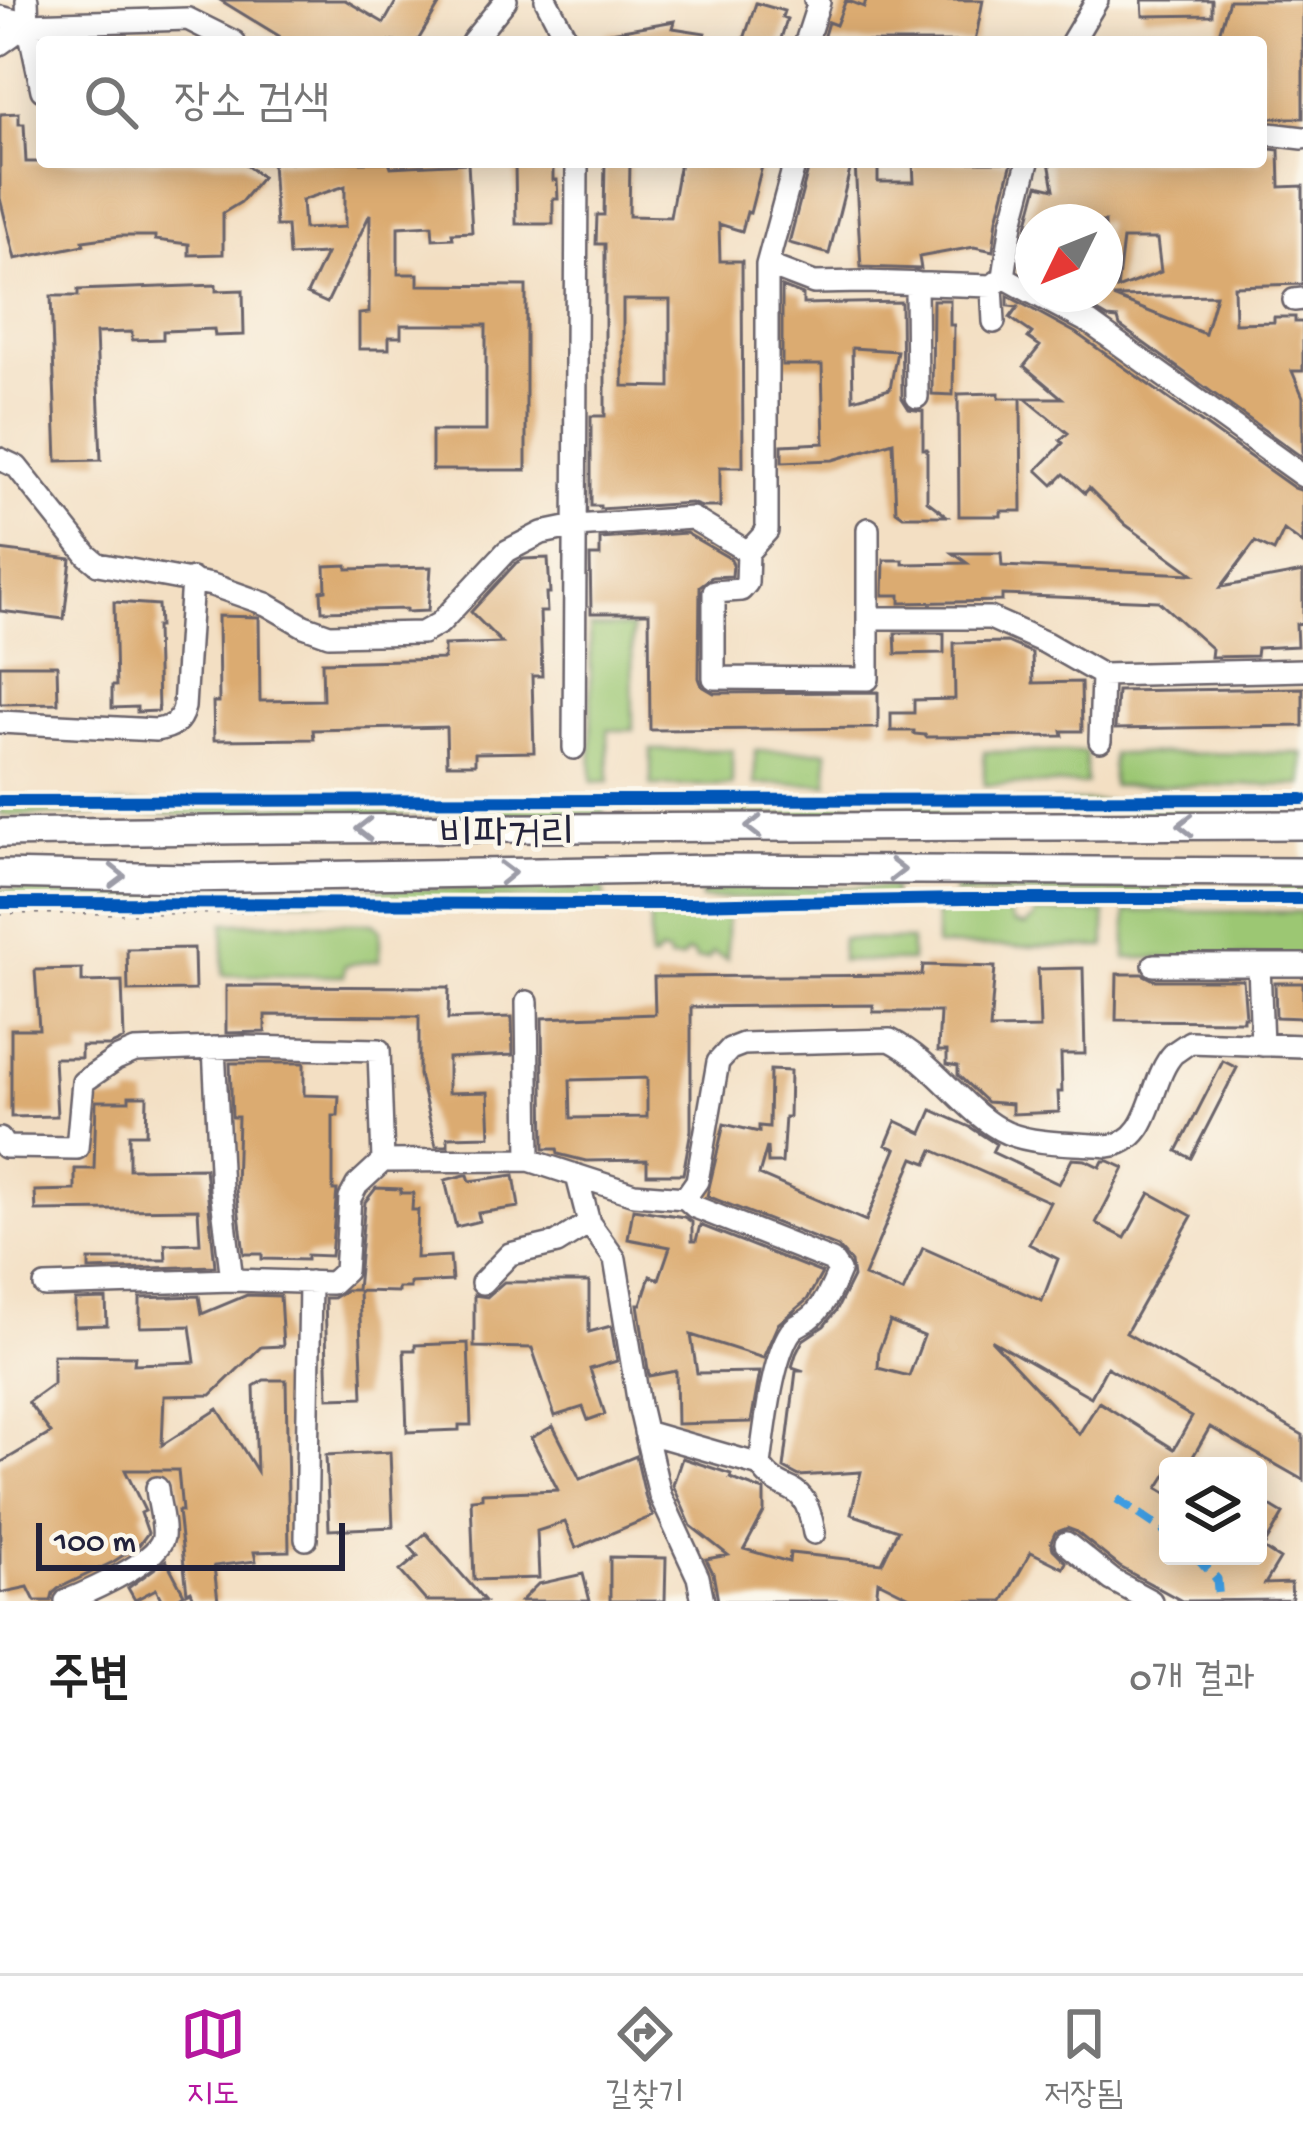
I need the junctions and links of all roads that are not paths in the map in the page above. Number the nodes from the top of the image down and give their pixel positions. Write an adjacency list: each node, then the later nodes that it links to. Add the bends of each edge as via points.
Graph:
1 (27, 0): 7 (street)
2 (506, 0): 9 (street)
3 (546, 0): 10 (street)
4 (815, 0): 11 (street)
5 (1097, 0): 12 (street)
6 (0, 17): 7 (street)
7 (28, 24): 8 (street, via 188,20); 13 (street); 14 (street)
8 (221, 36)
9 (477, 36)
10 (565, 36)
11 (808, 36)
12 (1076, 36)
13 (0, 44)
14 (36, 62)
15 (1267, 134): 16 (street)
16 (1303, 138)
17 (578, 168): 29 (street)
18 (793, 168): 20 (street)
19 (1026, 168): 21 (street)
20 (767, 266): 22 (street, via 814,283); 31 (street, via 767,531)
21 (998, 282): 22 (street); 23 (street); 25 (street)
22 (916, 283): 26 (street)
23 (1015, 287)
24 (1069, 312): 28 (street)
25 (994, 322)
26 (917, 397)
27 (0, 459): 32 (street, via 17,466 98,564)
28 (1303, 476)
29 (576, 526): 31 (street, via 692,518); 32 (street, via 507,551 422,633 329,635); 38 (street)
30 (868, 529): 33 (street)
31 (748, 552): 33 (street, via 747,583 714,592 713,678 868,680)
32 (192, 579): 36 (street, via 178,723 156,730)
33 (870, 618): 35 (street, via 990,618)
34 (1303, 670): 35 (street)
35 (1102, 675): 37 (street)
36 (0, 722)
37 (1100, 741)
38 (574, 748)
39 (1303, 825): 40 (main road, 비파거리, one-way to 40)
40 (0, 833)
41 (1303, 872): 42 (main road, 비파거리, one-way to 41)
42 (0, 874)
43 (1154, 965): 44 (street)
44 (1259, 965): 45 (street); 47 (street)
45 (1303, 965)
46 (527, 1002): 51 (street)
47 (1262, 1045): 48 (street); 54 (street, via 1190,1042 1175,1052 1141,1125 1108,1146 1004,1132 890,1040 743,1044 718,1062 697,1181)
48 (1303, 1046)
49 (214, 1048): 50 (street, via 136,1051 82,1082 77,1148 5,1147); 52 (street, via 379,1051); 56 (street)
50 (0, 1139)
51 (529, 1160): 52 (street); 53 (street)
52 (383, 1161): 57 (street, via 350,1198 345,1271 332,1283)
53 (578, 1176): 54 (street, via 634,1194); 55 (street)
54 (685, 1198): 61 (street, via 832,1261 839,1271 782,1348)
55 (589, 1223): 58 (street, via 557,1243 510,1254); 60 (street, via 615,1259)
56 (232, 1280): 57 (street); 59 (street)
57 (310, 1282): 64 (street)
58 (482, 1282)
59 (45, 1286)
60 (645, 1432): 61 (street); 67 (street, via 660,1495)
61 (760, 1465): 63 (street, via 805,1498)
62 (157, 1489): 66 (street, via 163,1539 155,1551)
63 (814, 1533)
64 (307, 1539)
65 (1066, 1543): 68 (street)
66 (66, 1601)
67 (703, 1601)
68 (1151, 1601)

